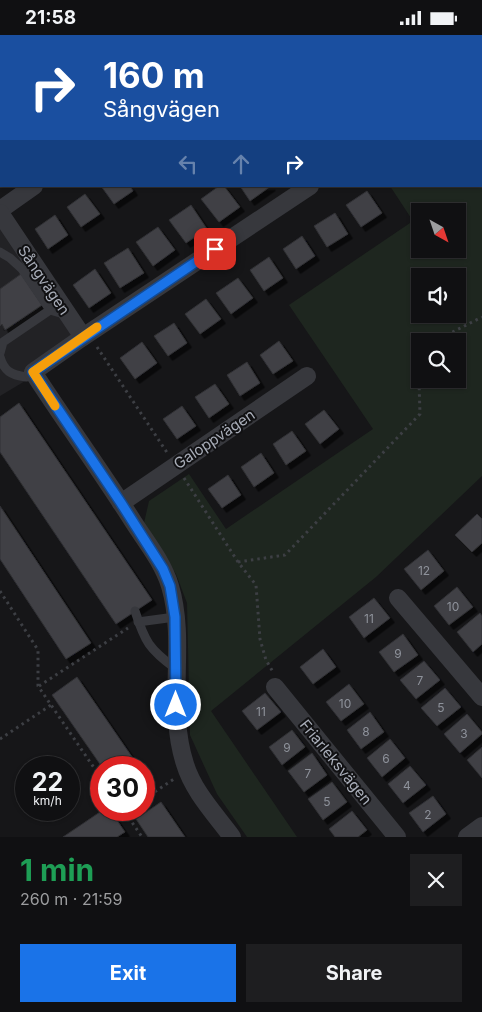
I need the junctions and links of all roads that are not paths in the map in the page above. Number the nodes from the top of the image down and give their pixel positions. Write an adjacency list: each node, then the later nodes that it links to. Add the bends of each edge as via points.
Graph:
1 (33, 187): 3 (street)
2 (308, 187): 7 (street)
3 (0, 211): 6 (street, Sångvägen)
4 (0, 253): 5 (lane, via 22,269)
5 (50, 310): 6 (lane); 8 (lane, via 3,342)
6 (68, 315): 7 (street, Sångvägen)
7 (85, 335): 9 (street)
8 (0, 355): 9 (lane, via 3,367 13,375 26,377)
9 (33, 372): 11 (street)
10 (307, 376): 11 (street, Galoppvägen)
11 (121, 503): 14 (street, via 163,569 170,586)
12 (398, 598): 18 (street)
13 (135, 611): 15 (lane)
14 (175, 617): 15 (lane); 16 (street)
15 (138, 622): 16 (lane, via 152,650)
16 (176, 669): 20 (street, via 180,742 187,770 194,785)
17 (275, 687): 21 (street, Friarleksvägen)
18 (482, 697)
19 (482, 826): 22 (street)
20 (232, 837)
21 (396, 837)
22 (466, 837)

